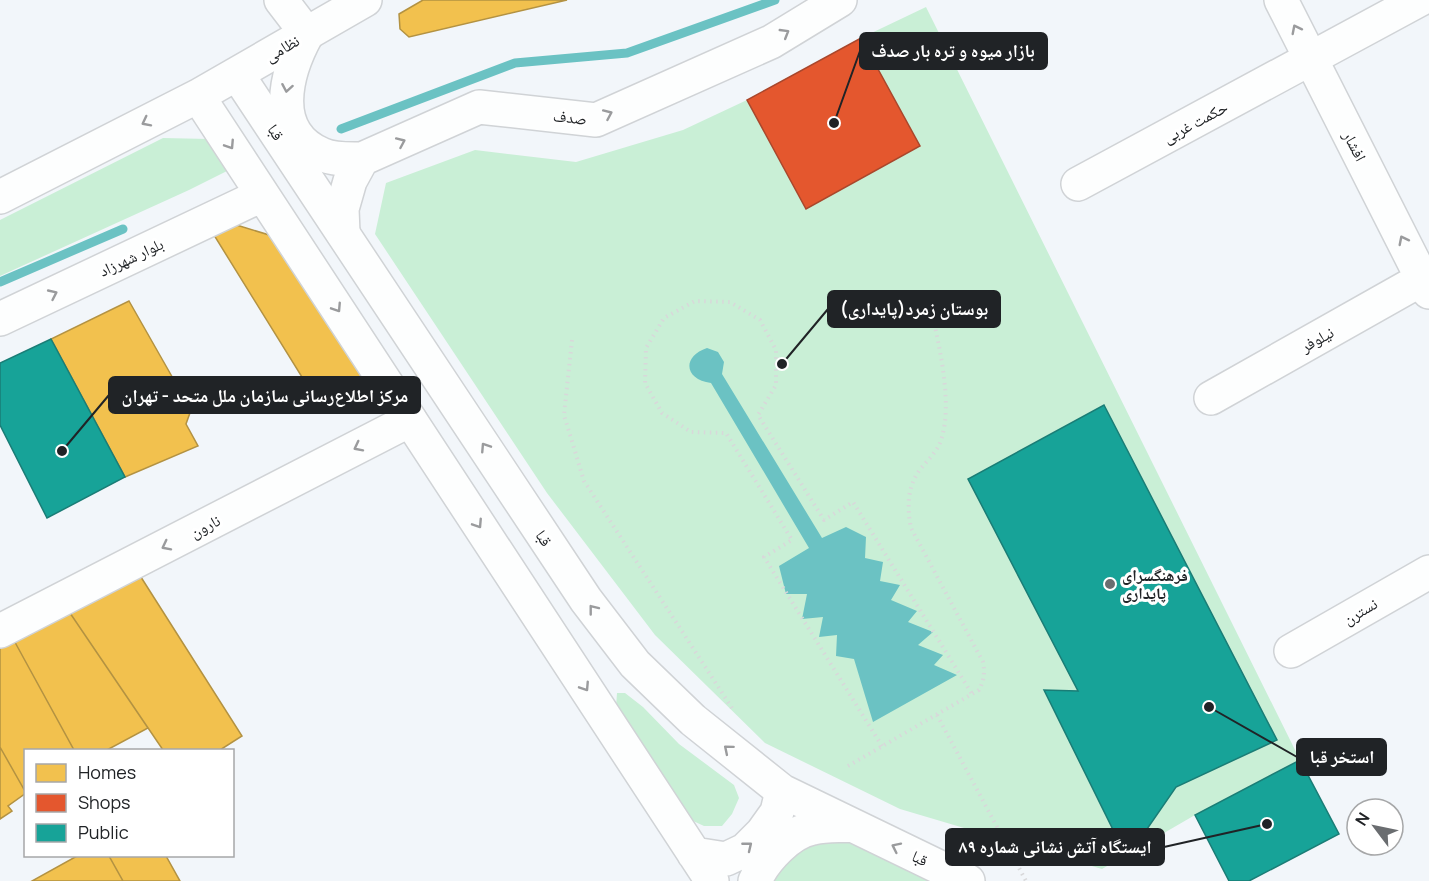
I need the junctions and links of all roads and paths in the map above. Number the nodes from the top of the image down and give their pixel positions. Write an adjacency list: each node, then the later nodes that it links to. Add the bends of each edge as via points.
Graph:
1 (281, 0): 6 (street)
2 (365, 0): 6 (street, نظامی)
3 (840, 0): 10 (street, صدف, one-way to 3, via 479,106 596,120 771,42)
4 (1281, 0): 7 (street, افشار, one-way to 4)
5 (1419, 0): 7 (street, حکمت غربی)
6 (307, 34): 8 (street, نظامی); 10 (street, one-way to 10, via 288,81 288,118 297,136 322,155)
7 (1311, 59): 11 (street, حکمت غربی); 15 (street, افشار, one-way to 7)
8 (237, 74): 9 (street, نظامی); 14 (street, قبا)
9 (198, 96): 12 (street, one-way to 12); 13 (street, one-way to 13)
10 (362, 159): 14 (street, via 342,209)
11 (1078, 184)
12 (262, 195): 17 (street, بلوار شهرزاد, one-way to 12); 20 (street, one-way to 20)
13 (0, 197)
14 (343, 233): 29 (street, قبا, one-way to 14, via 693,720 635,664 586,600)
15 (1426, 286): 19 (street, نیلوفر)
16 (932, 314): 24 (path, via 943,370 943,435 939,448 914,481 909,517 983,663 983,682)
17 (0, 320)
18 (572, 340): 25 (path, via 564,415 584,481)
19 (1211, 398)
20 (410, 420): 22 (street, نارون, one-way to 22); 31 (street, one-way to 31)
21 (1429, 572): 23 (street, نسترن)
22 (0, 631)
23 (1291, 651)
24 (972, 694): 26 (path); 27 (path, via 853,502 824,519 758,415 776,385 776,350 760,320 730,302 694,301 664,318 646,348 645,383 662,413 691,432 726,433 792,540 764,557)
25 (736, 715)
26 (936, 715): 27 (path); 35 (path)
27 (882, 746): 28 (path)
28 (848, 766)
29 (782, 791): 30 (street, قبا); 31 (street, one-way to 29, via 726,859 745,850 777,812)
30 (851, 825): 33 (street, via 811,828 783,843 759,870); 34 (street, قبا, one-way to 30)
31 (694, 854): 32 (street)
32 (712, 881)
33 (755, 881)
34 (968, 881)
35 (1026, 881)

